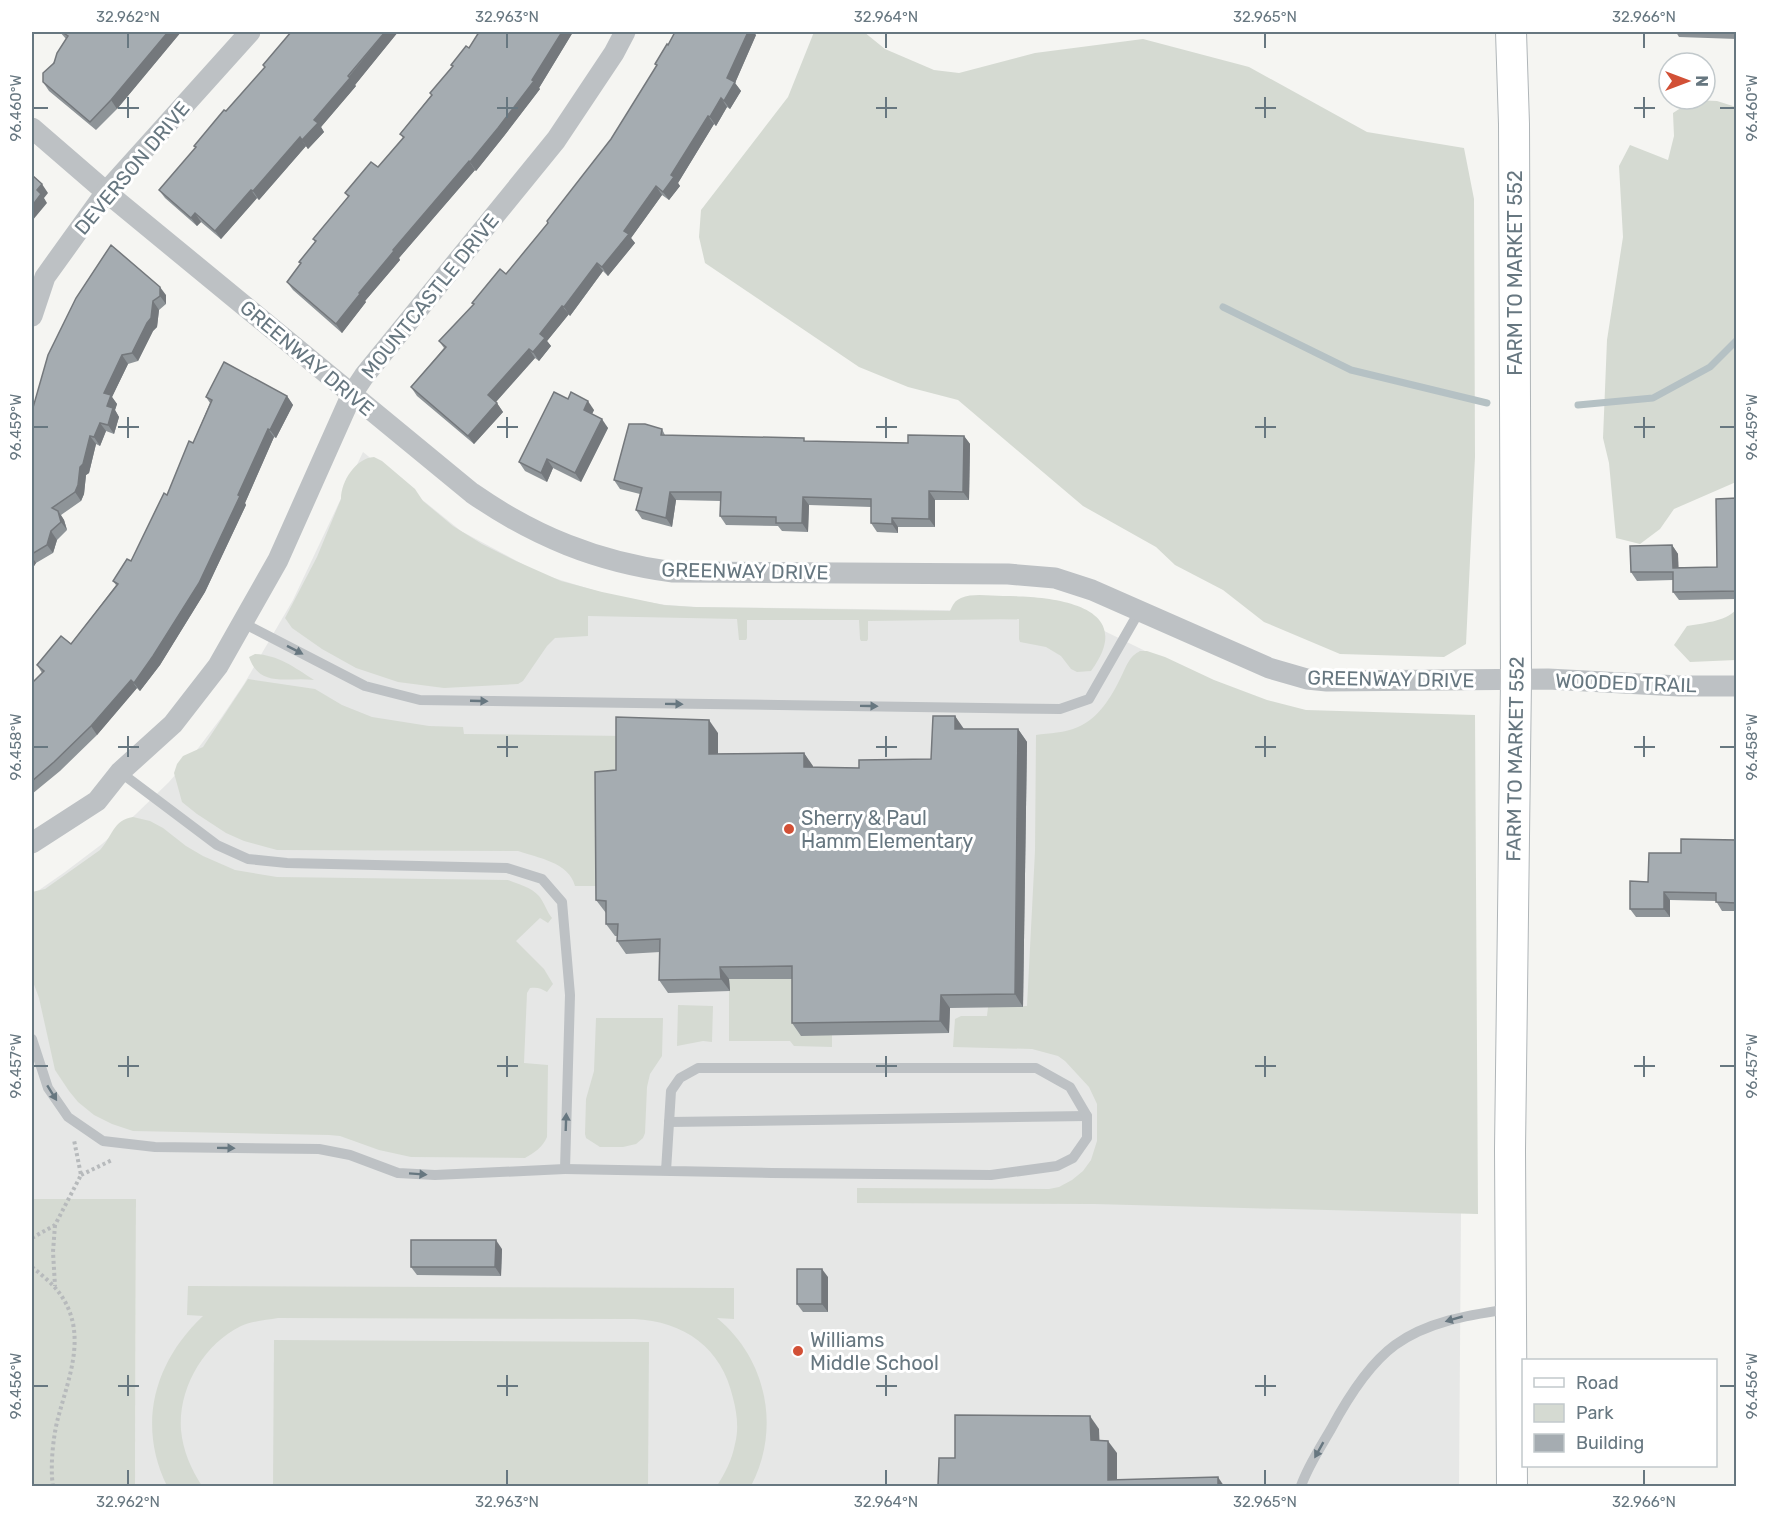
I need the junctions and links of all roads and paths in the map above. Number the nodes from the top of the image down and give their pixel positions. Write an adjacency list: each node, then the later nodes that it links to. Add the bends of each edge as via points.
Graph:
1 (250, 32): 5 (street, DEVERSON DRIVE)
2 (625, 32): 7 (street, MOUNTCASTLE DRIVE, via 556,140)
3 (1511, 32): 10 (main road, FARM TO MARKET 552)
4 (32, 128): 5 (street, GREENWAY DRIVE)
5 (106, 192): 6 (street, DEVERSON DRIVE, via 45,277); 7 (street, GREENWAY DRIVE)
6 (32, 316)
7 (352, 394): 8 (street, GREENWAY DRIVE, via 448,475 494,508 548,538 597,556 673,572 1031,575 1076,584); 9 (street, MOUNTCASTLE DRIVE, via 278,560)
8 (1140, 610): 9 (lane, one-way to 8, via 365,686 420,699 1060,709 1089,699); 10 (street, GREENWAY DRIVE, via 1269,668 1307,679)
9 (243, 623): 12 (street, MOUNTCASTLE DRIVE, via 218,666 173,724)
10 (1516, 680): 11 (street, WOODED TRAIL); 26 (main road, FARM TO MARKET 552, via 1510,1138)
11 (1737, 686)
12 (120, 772): 13 (street, MOUNTCASTLE DRIVE, via 97,801); 19 (lane, one-way to 12, via 570,995 562,902 542,879 507,868 248,859 217,845)
13 (32, 843)
14 (32, 1038): 19 (lane, one-way to 19, via 48,1088 68,1117 103,1141 155,1147 319,1149 350,1155 398,1173)
15 (1087, 1116): 16 (lane); 16 (lane, via 1070,1087 1036,1068 698,1068 680,1078 671,1091); 20 (lane, via 1087,1138 1073,1158 1046,1168 990,1175)
16 (669, 1122): 20 (lane)
17 (73, 1137): 21 (path)
18 (114, 1159): 21 (path)
19 (565, 1169): 20 (lane)
20 (666, 1171)
21 (81, 1175): 22 (path)
22 (55, 1225): 23 (path); 25 (path)
23 (32, 1238)
24 (32, 1267): 25 (path)
25 (55, 1287): 27 (path, via 70,1314 75,1349 57,1422)
26 (1512, 1308): 28 (lane, one-way to 28, via 1437,1324 1395,1345 1369,1371 1341,1411); 29 (main road, FARM TO MARKET 552)
27 (53, 1486)
28 (1301, 1486)
29 (1512, 1486)

